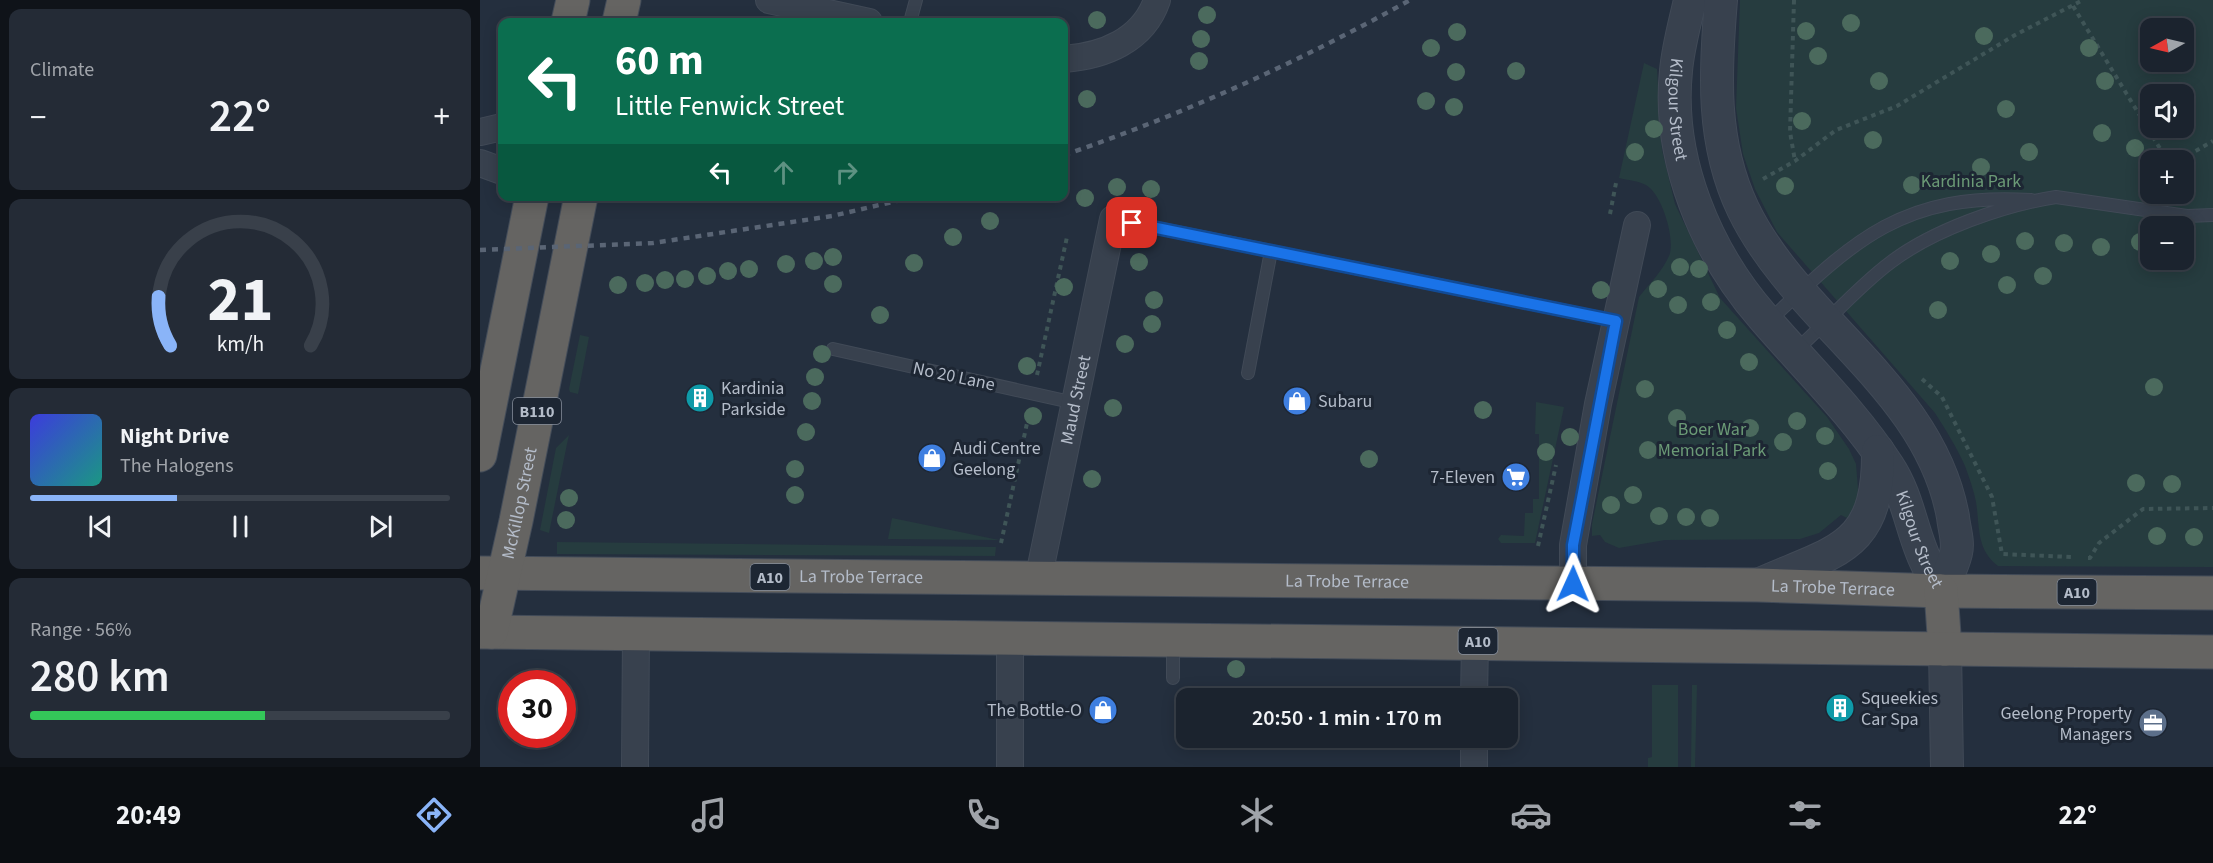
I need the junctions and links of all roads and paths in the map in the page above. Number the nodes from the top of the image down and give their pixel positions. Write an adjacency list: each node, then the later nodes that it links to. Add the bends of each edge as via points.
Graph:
1 (573, 0): 12 (highway)
2 (602, 0): 13 (highway)
3 (624, 0): 14 (highway)
4 (769, 0): 15 (street)
5 (916, 0): 16 (lane)
6 (1157, 0): 17 (street, via 1144,24 1128,39 1099,53)
7 (1690, 0): 36 (street, Kilgour Street, via 1676,72 1680,148 1713,244 1736,282)
8 (1720, 0): 34 (street, Kilgour Street, via 1716,92 1718,127 1727,167 1752,227)
9 (1794, 0): 24 (path, via 1790,132)
10 (2084, 0): 11 (path)
11 (2073, 6): 18 (path, via 2015,35); 22 (path)
12 (569, 18)
13 (598, 18)
14 (620, 18)
15 (851, 18)
16 (911, 18)
17 (1068, 58)
18 (1941, 80)
19 (498, 128): 20 (street)
20 (480, 132)
21 (2213, 141): 23 (path)
22 (2161, 150)
23 (2194, 152)
24 (1795, 161)
25 (480, 163): 26 (street)
26 (498, 170)
27 (531, 201): 42 (highway, B110)
28 (580, 201): 47 (highway, McKillop Street / B110, via 516,521)
29 (2038, 201): 30 (lane, via 2065,198 2187,216); 34 (lane, via 1973,199 1918,213 1865,236); 37 (lane, via 1953,227 1909,249 1875,275)
30 (2213, 215)
31 (1113, 219): 33 (lane); 41 (street, Maud Street)
32 (1637, 225): 35 (street)
33 (1271, 250): 35 (lane); 40 (lane)
34 (1800, 291): 36 (lane); 37 (street, Kilgour Street)
35 (1616, 321): 49 (street, via 1573,545)
36 (1768, 322): 39 (street, Kilgour Street)
37 (1828, 322): 39 (lane); 51 (street, Kilgour Street, via 1888,389 1936,468 1952,512 1957,542 1957,552)
38 (833, 349): 41 (lane, No 20 Lane)
39 (1794, 352): 43 (street, Kilgour Street)
40 (1248, 373)
41 (1075, 403): 48 (street, Maud Street)
42 (483, 422): 44 (highway, B110)
43 (1878, 451): 50 (street, via 1874,501 1855,538); 51 (street, Kilgour Street, via 1906,499 1920,550)
44 (480, 455)
45 (2213, 508): 46 (path, via 2143,509 2099,543 2090,558)
46 (2002, 554)
47 (491, 574): 48 (highway, La Trobe Terrace / A10); 53 (highway, McKillop Street / B110)
48 (1038, 580): 49 (highway, La Trobe Terrace / A10)
49 (1573, 584): 50 (highway, La Trobe Terrace / A10)
50 (1758, 585): 51 (highway, La Trobe Terrace / A10)
51 (1941, 591): 52 (highway, La Trobe Terrace / A10); 58 (highway)
52 (2213, 593)
53 (485, 632): 54 (highway, A10)
54 (636, 632): 55 (highway, A10); 63 (street)
55 (1010, 639): 56 (highway, A10); 64 (street)
56 (1173, 640): 57 (highway, A10); 60 (lane)
57 (1475, 641): 58 (highway, A10); 61 (street)
58 (1945, 649): 59 (highway, A10); 66 (street)
59 (2213, 652)
60 (1173, 678)
61 (1474, 688)
62 (1474, 748): 65 (street)
63 (635, 767)
64 (1010, 767)
65 (1474, 767)
66 (1947, 767)

